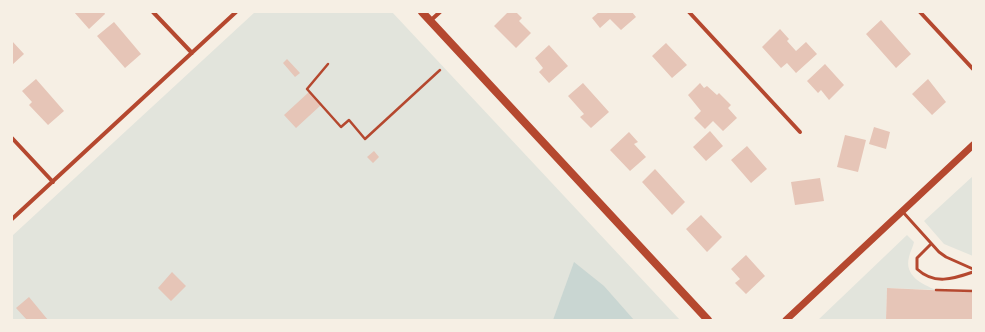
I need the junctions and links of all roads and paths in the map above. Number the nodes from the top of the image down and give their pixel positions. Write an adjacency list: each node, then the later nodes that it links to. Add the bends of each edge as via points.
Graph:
1 (153, 12): 8 (street)
2 (236, 12): 8 (street)
3 (422, 12): 7 (main road)
4 (440, 12): 7 (street)
5 (688, 12): 12 (street)
6 (920, 12): 10 (street)
7 (430, 21): 22 (main road)
8 (192, 53): 15 (street)
9 (328, 64): 11 (path, via 307,89 341,127 349,120 365,139)
10 (973, 69)
11 (440, 70)
12 (800, 132)
13 (12, 138): 15 (street)
14 (973, 145): 16 (street)
15 (53, 182): 17 (street)
16 (902, 211): 18 (lane); 23 (street)
17 (12, 219)
18 (931, 244): 19 (lane, via 946,257); 19 (lane, via 917,258 917,269 925,276 951,280)
19 (973, 271)
20 (936, 290): 21 (path)
21 (973, 291)
22 (708, 320)
23 (786, 320)

